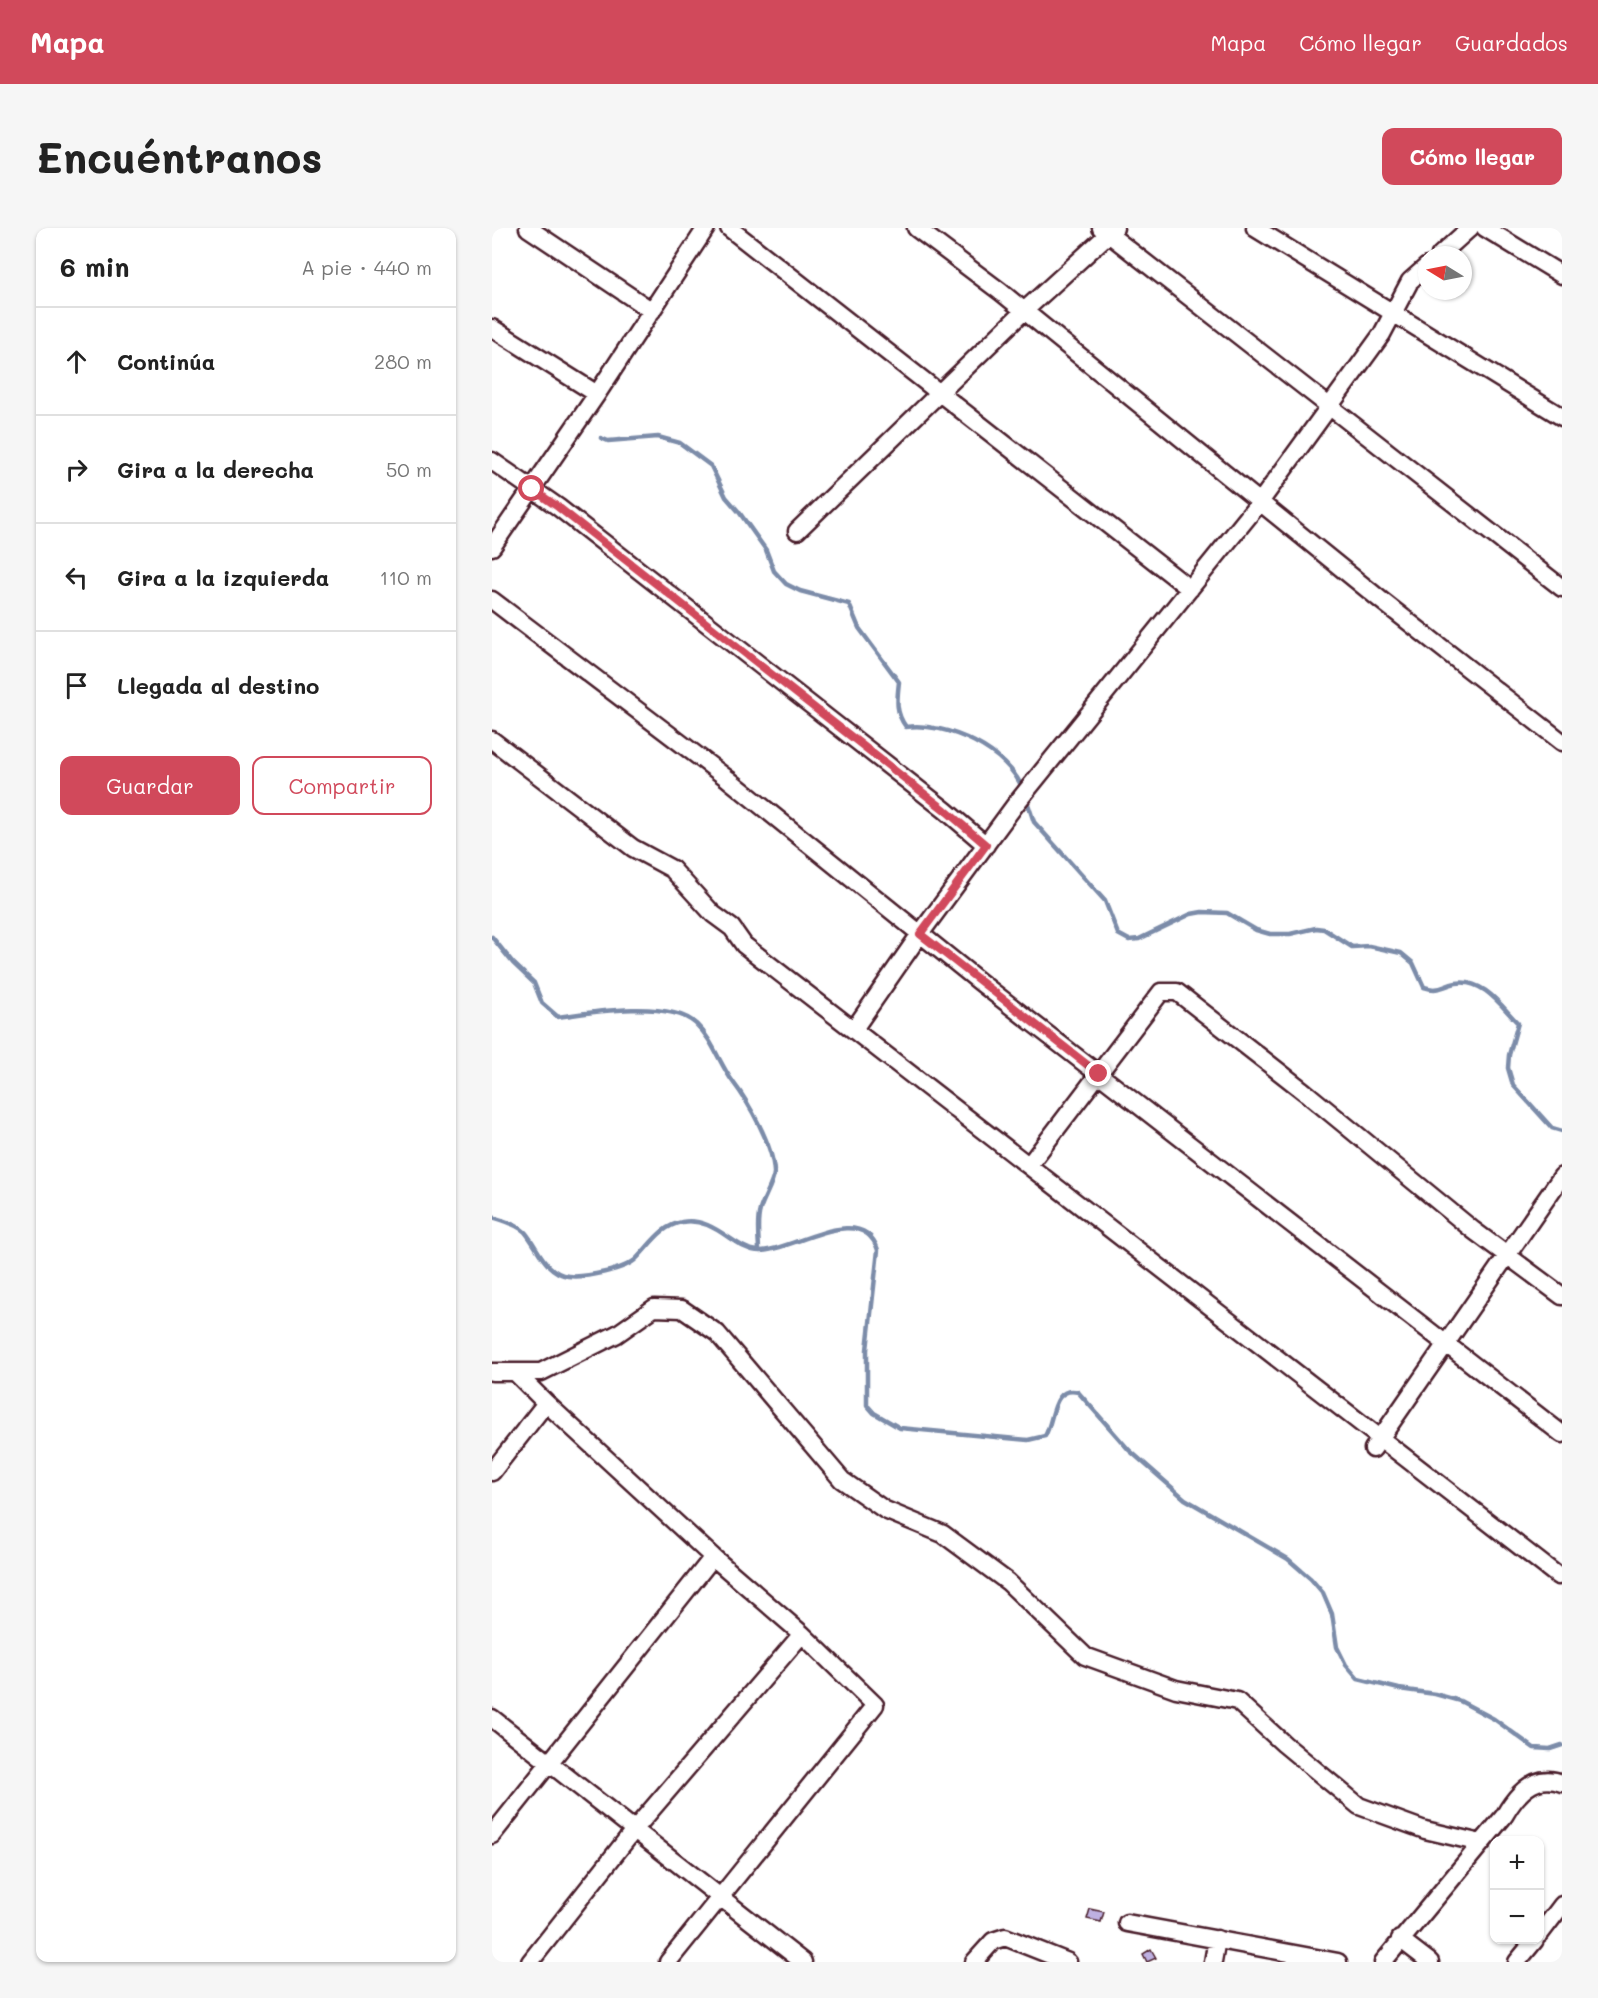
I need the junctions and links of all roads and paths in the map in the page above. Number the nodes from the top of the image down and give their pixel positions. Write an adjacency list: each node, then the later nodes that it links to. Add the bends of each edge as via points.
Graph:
1 (528, 228): 12 (street)
2 (706, 228): 12 (street)
3 (729, 228): 17 (street)
4 (916, 228): 13 (street)
5 (1255, 228): 14 (street)
6 (1470, 228): 9 (street)
7 (1485, 228): 11 (street)
8 (1108, 230): 13 (street); 18 (street)
9 (1450, 246)
10 (1418, 274): 14 (street, via 1410,281)
11 (1562, 275)
12 (652, 311): 16 (street)
13 (1024, 311): 17 (street); 22 (street)
14 (1393, 314): 18 (street); 19 (street)
15 (492, 328): 16 (street)
16 (597, 394): 21 (street)
17 (939, 394): 23 (street); 26 (street)
18 (1329, 406): 22 (street); 25 (street)
19 (1562, 417)
20 (492, 461): 21 (street)
21 (532, 489): 24 (street); 30 (street)
22 (1260, 502): 26 (street); 29 (street)
23 (797, 531)
24 (492, 547)
25 (1562, 588)
26 (1190, 589): 30 (street)
27 (492, 600): 31 (street, via 728,779)
28 (492, 740): 32 (street, via 633,848 672,869 744,945)
29 (1562, 742)
30 (986, 845): 31 (street)
31 (920, 934): 32 (street); 33 (street)
32 (854, 1029): 34 (street)
33 (1099, 1074): 34 (street); 36 (street, via 1161,992 1177,992); 38 (street)
34 (1029, 1165): 43 (street)
35 (1562, 1176): 36 (street)
36 (1507, 1256): 37 (street); 38 (street)
37 (1562, 1296)
38 (1446, 1344): 42 (street); 43 (street)
39 (492, 1372): 40 (street)
40 (516, 1372): 41 (street); 53 (street, via 541,1372 617,1334 654,1308 682,1309 717,1333 842,1480 885,1510 943,1534 1008,1582 1085,1656 1176,1689 1237,1701 1359,1806 1425,1830)
41 (546, 1403): 44 (street); 45 (street)
42 (1562, 1434)
43 (1377, 1444): 46 (street)
44 (492, 1472)
45 (713, 1557): 47 (street); 49 (street)
46 (1558, 1576)
47 (802, 1634): 51 (street); 54 (street, via 875,1705)
48 (492, 1718): 49 (street)
49 (548, 1764): 51 (street); 52 (street)
50 (1562, 1783): 53 (street, via 1545,1780 1519,1792)
51 (634, 1830): 54 (street); 61 (street)
52 (492, 1835)
53 (1481, 1843): 59 (street)
54 (720, 1897): 62 (street); 63 (street)
55 (1562, 1905): 57 (street)
56 (1127, 1923): 58 (street)
57 (1544, 1928)
58 (1217, 1939): 66 (street); 67 (street)
59 (1400, 1939): 68 (street); 69 (street)
60 (1532, 1944): 70 (street)
61 (530, 1962)
62 (668, 1962)
63 (803, 1962)
64 (974, 1962): 65 (street, via 993,1941 1005,1937)
65 (1068, 1962)
66 (1213, 1962)
67 (1338, 1962)
68 (1383, 1962)
69 (1430, 1962)
70 (1517, 1962)

